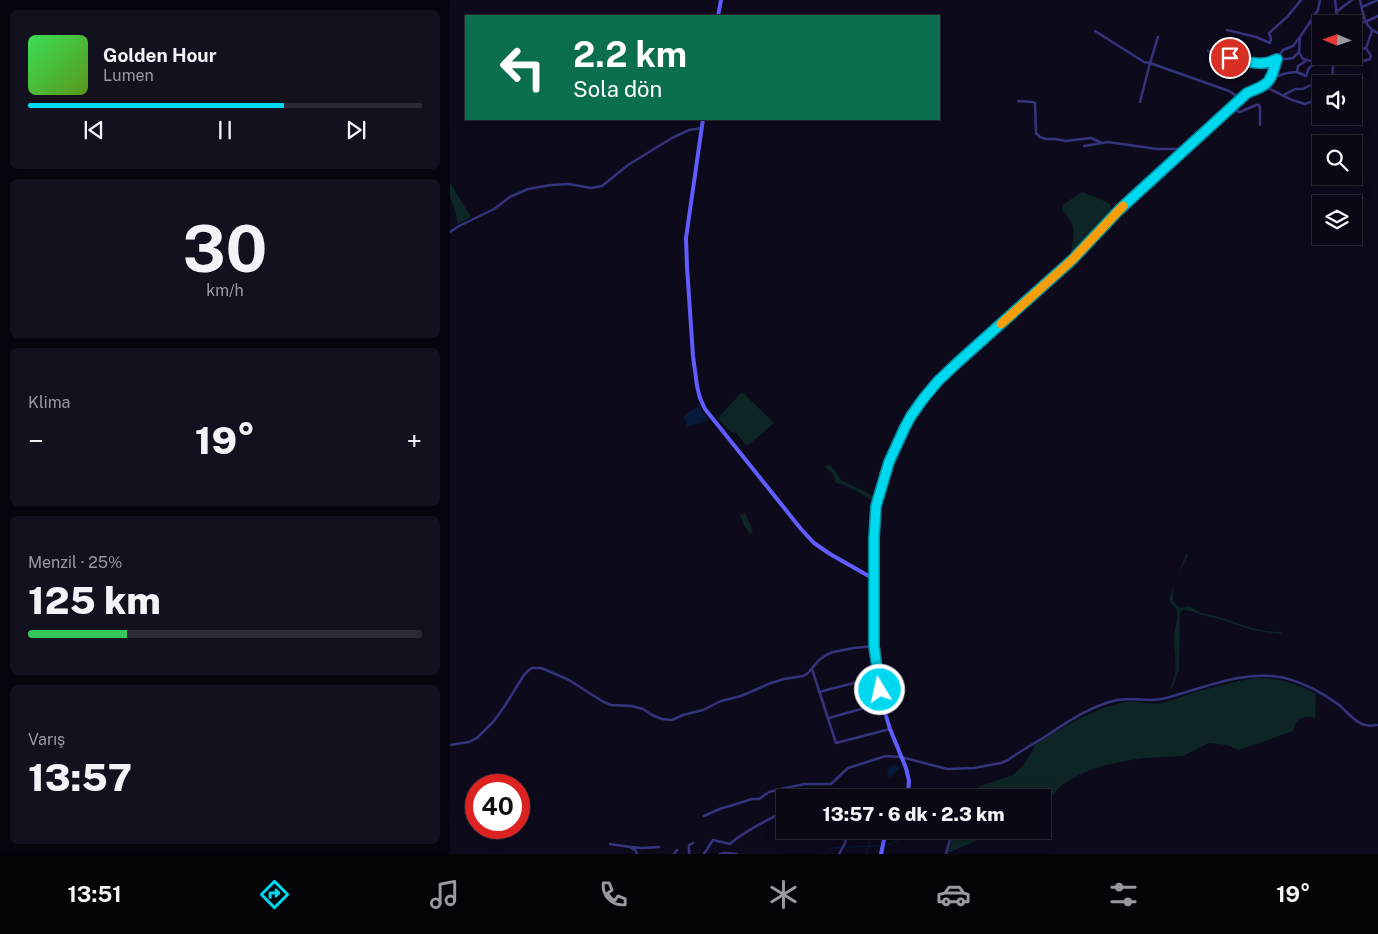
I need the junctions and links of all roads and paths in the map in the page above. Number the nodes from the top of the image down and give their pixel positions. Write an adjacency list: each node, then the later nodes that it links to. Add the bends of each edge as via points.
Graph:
1 (721, 0): 10 (street)
2 (1301, 0): 17 (street, via 1269,33 1270,43)
3 (1320, 0): 15 (street, via 1318,10)
4 (1335, 0): 9 (street)
5 (1352, 0): 9 (street)
6 (1360, 0): 8 (street)
7 (1378, 0): 8 (street)
8 (1362, 7): 14 (street)
9 (1336, 12): 11 (street)
10 (718, 15)
11 (1337, 15)
12 (1378, 16): 14 (street)
13 (1362, 22): 14 (street)
14 (1365, 22): 19 (street)
15 (1309, 23): 16 (street); 22 (street)
16 (1312, 23)
17 (1227, 30)
18 (1095, 31): 31 (street)
19 (1372, 31): 20 (street); 23 (street)
20 (1378, 33)
21 (1158, 37): 31 (street)
22 (1300, 37): 26 (street); 27 (street)
23 (1366, 48): 24 (street); 30 (street, via 1371,58)
24 (1362, 49)
25 (1208, 51): 27 (street, via 1249,62 1264,63)
26 (1299, 52): 27 (street, via 1286,60); 29 (street)
27 (1277, 59): 35 (street)
28 (1312, 60): 29 (street)
29 (1306, 61): 34 (street, via 1298,66)
30 (1362, 61)
31 (1150, 63): 39 (street, via 1229,91); 41 (street)
32 (1313, 65): 34 (street, via 1306,76)
33 (1333, 65): 37 (street, via 1332,78)
34 (1297, 72): 35 (street)
35 (1271, 78): 36 (street)
36 (1264, 86): 37 (street); 39 (street)
37 (1284, 95): 40 (street, via 1305,104)
38 (1018, 101): 47 (street, via 1034,102 1036,133 1043,139 1091,138)
39 (1238, 101): 42 (street)
40 (1312, 101)
41 (1140, 102)
42 (1233, 106): 44 (street); 45 (street, via 1240,112 1259,105)
43 (703, 120): 46 (street)
44 (1217, 121): 49 (street)
45 (1260, 125)
46 (702, 128): 50 (street, via 672,138 628,165 602,186 591,188 569,184 528,189); 51 (street, via 686,238 693,356 700,398 705,409 814,543)
47 (1102, 143): 48 (street); 49 (street)
48 (1084, 146)
49 (1185, 149): 51 (street, via 1119,210 1072,260 957,363 923,399 899,438 881,486 874,525)
50 (450, 232)
51 (874, 578): 52 (street)
52 (874, 646): 53 (street, via 833,652); 54 (street)
53 (812, 669): 55 (street); 60 (street, via 803,676 771,683 703,710 667,720 632,706 610,705 568,680 541,668 532,668 478,738)
54 (877, 677): 55 (street); 56 (street)
55 (819, 692): 57 (street)
56 (882, 703): 57 (street); 59 (street)
57 (828, 718): 59 (street, via 836,743)
58 (1377, 725): 61 (street, via 1365,726 1306,685 1284,678 1248,676 1164,699 1116,700 1067,722 1001,764 947,769)
59 (890, 729): 61 (street)
60 (450, 745)
61 (901, 757): 62 (street); 63 (street, via 886,756 848,768 831,784 806,784 769,792 759,799)
62 (908, 789)
63 (704, 816)
64 (776, 817): 76 (street, via 730,844 713,840)
65 (846, 839): 79 (street)
66 (885, 839): 80 (street)
67 (950, 839): 81 (street)
68 (693, 843): 75 (street, via 689,845)
69 (610, 844): 70 (street)
70 (630, 847): 71 (street); 73 (street)
71 (659, 847)
72 (677, 850): 74 (street)
73 (637, 854)
74 (674, 854)
75 (689, 854)
76 (704, 854)
77 (720, 854): 78 (street)
78 (737, 854)
79 (839, 854)
80 (881, 854)
81 (946, 854)

